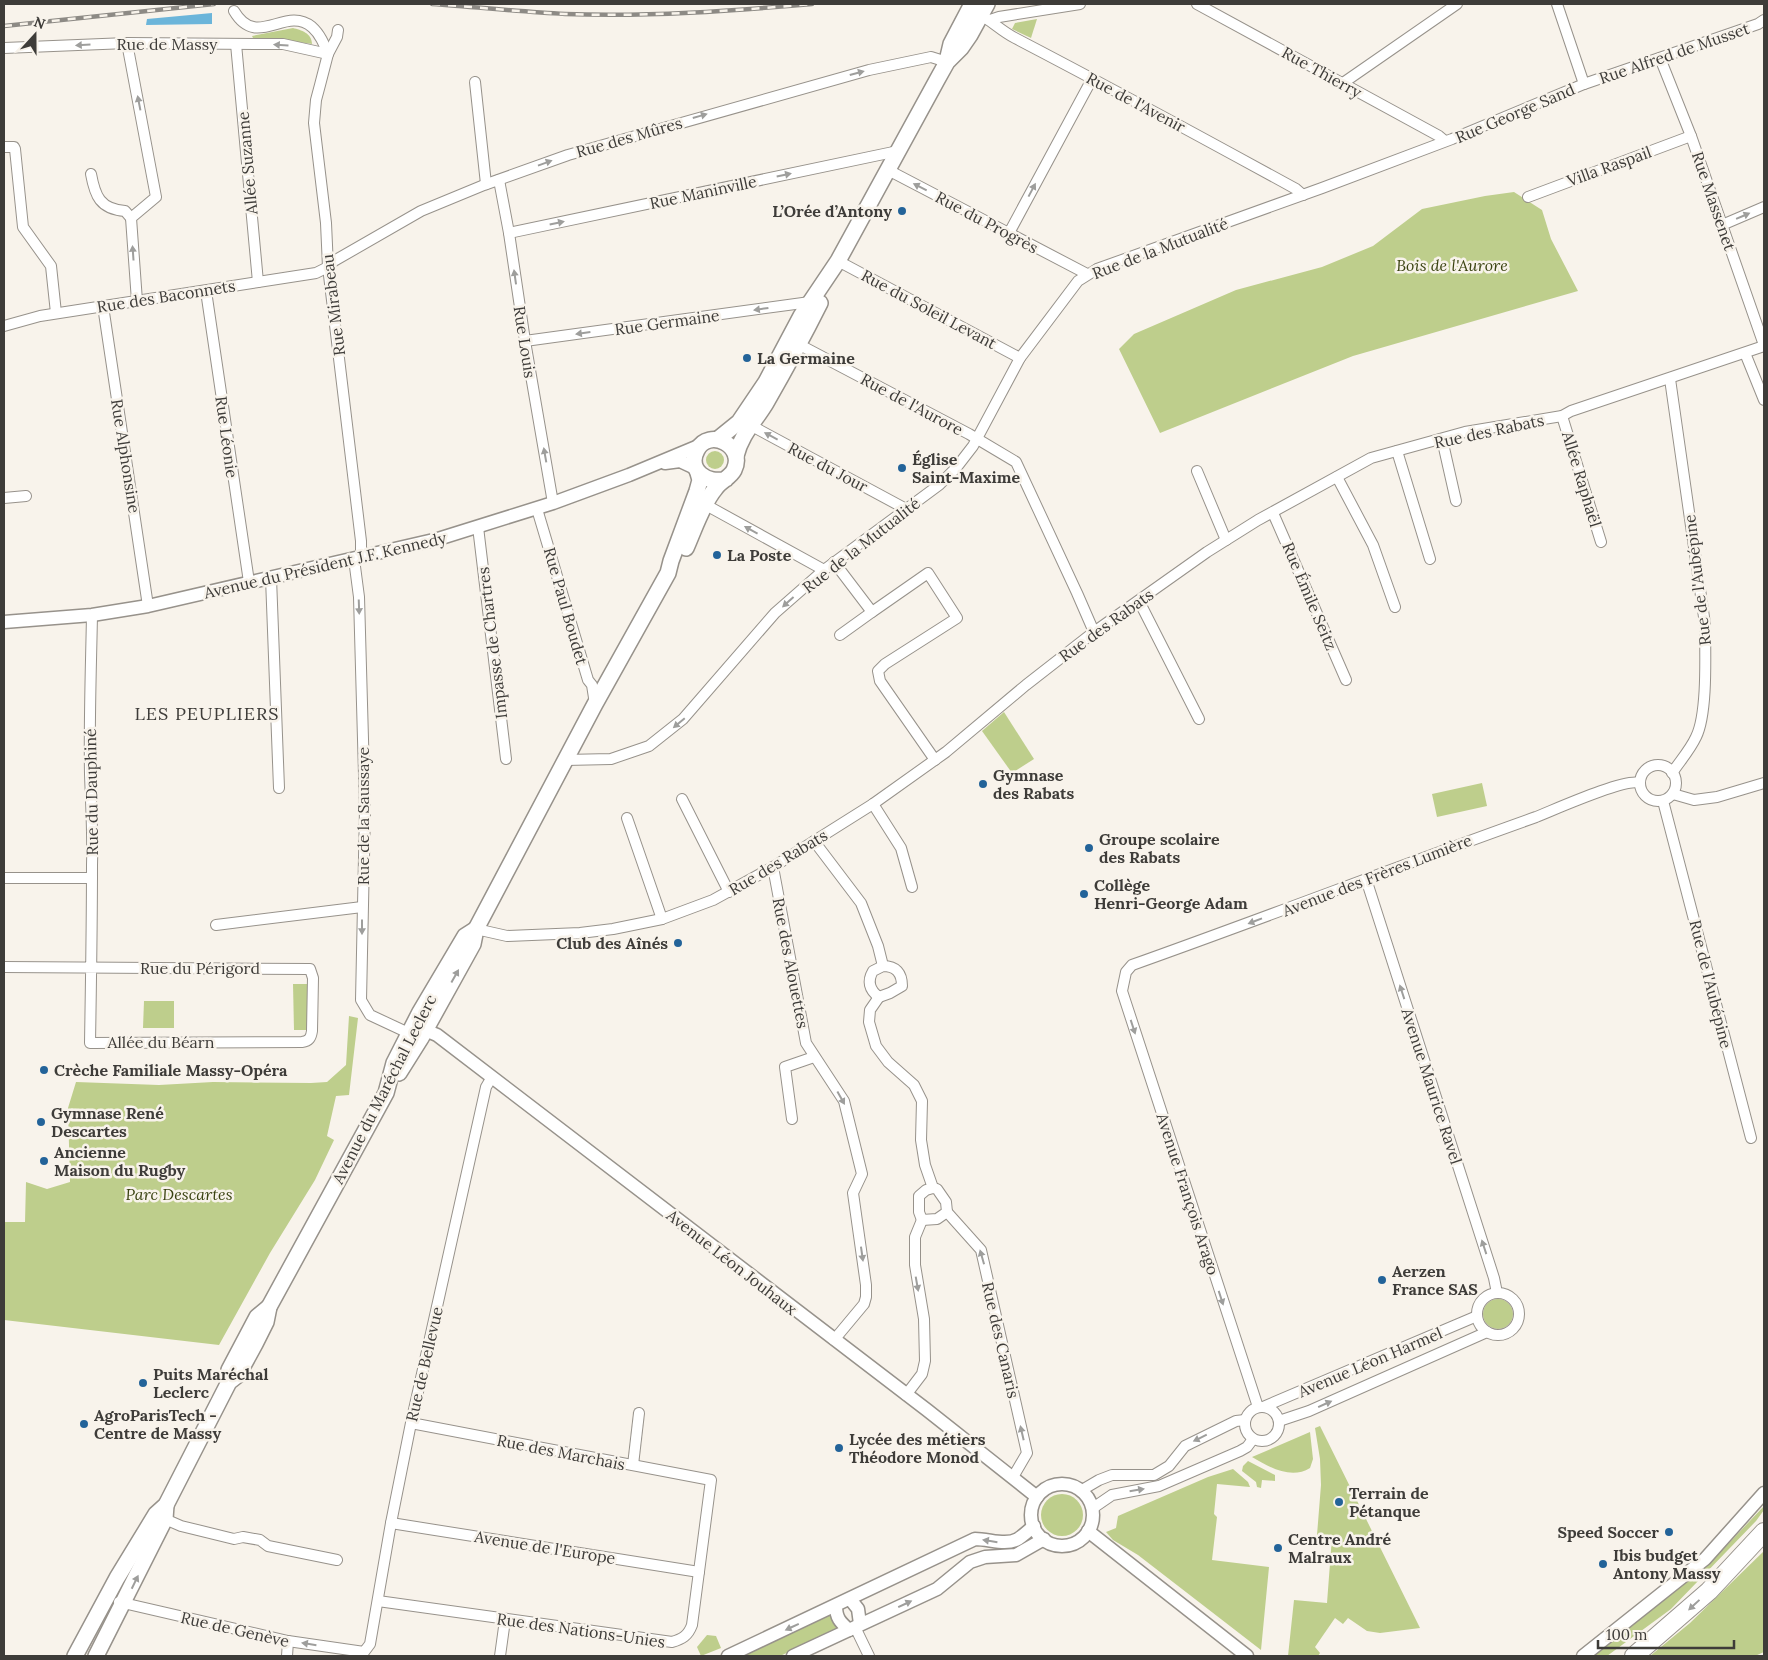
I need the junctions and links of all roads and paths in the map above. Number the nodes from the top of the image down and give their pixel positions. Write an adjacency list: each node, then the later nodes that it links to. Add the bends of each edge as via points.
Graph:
1 (1080, 4): 5 (street, via 999,17)
2 (1197, 4): 17 (street, Rue Thierry)
3 (1457, 4): 17 (street)
4 (1557, 4): 18 (street)
5 (980, 10): 14 (main road, via 961,48); 15 (street, Rue de l'Avenir, via 1004,33)
6 (234, 11): 12 (street, via 244,24 256,28 291,20 307,24 321,38)
7 (1764, 20): 13 (street, Rue Alfred de Musset)
8 (338, 30): 12 (street, Rue Mirabeau)
9 (126, 42): 10 (street, Rue de Massy); 11 (street, Rue de Massy, one-way to 11); 30 (street, one-way to 9, via 156,197)
10 (236, 44): 12 (street, Rue de Massy, one-way to 10, via 283,44); 37 (street, Allée Suzanne)
11 (4, 48)
12 (328, 54): 35 (street, Rue Mirabeau, via 316,100 314,123)
13 (1660, 58): 18 (street, Rue Alfred de Musset); 19 (street, Rue Massenet)
14 (947, 62): 22 (main road); 25 (street, Rue des Mûres, one-way to 14, via 628,137 869,70 932,57)
15 (1092, 79): 27 (street, Rue de l'Avenir); 33 (street, one-way to 15)
16 (475, 82): 26 (street)
17 (1343, 83): 20 (street, Rue Thierry)
18 (1584, 84): 20 (street, Rue George Sand)
19 (1691, 136): 28 (street, Villa Raspail); 31 (street, Rue Massenet)
20 (1445, 141): 27 (street, Rue de la Mutualité)
21 (4, 147): 42 (street, via 15,149 23,227 51,266)
22 (898, 151): 23 (main road); 32 (street, Rue Maninville, one-way to 22)
23 (888, 170): 33 (street, Rue du Progrès, one-way to 23); 34 (main road)
24 (91, 174): 30 (street, via 94,193 107,208 125,211)
25 (499, 180): 26 (street, Rue des Mûres); 32 (street, Rue Louis)
26 (486, 184): 35 (street, Rue des Mûres, via 422,211)
27 (1303, 194): 36 (street, Rue de la Mutualité)
28 (1528, 197)
29 (1764, 207): 31 (street, one-way to 29)
30 (131, 218): 39 (street, one-way to 30)
31 (1722, 225): 47 (street, Rue Massenet)
32 (509, 233): 45 (street, Rue Louis, one-way to 32)
33 (1009, 233): 36 (street, Rue du Progrès)
34 (838, 261): 40 (main road); 46 (main road, via 832,280); 49 (street, Rue du Soleil Levant)
35 (328, 267): 37 (street, Rue des Baconnets, via 316,273); 76 (street, Rue Mirabeau, via 361,541)
36 (1087, 274): 49 (street, Rue de la Mutualité, via 1078,281)
37 (258, 282): 38 (street, Rue des Baconnets)
38 (206, 291): 39 (street, Rue des Baconnets); 82 (street, Rue Léonie)
39 (137, 301): 41 (street, Rue des Baconnets)
40 (810, 302): 43 (main road); 45 (street, Rue Germaine, one-way to 45)
41 (103, 306): 42 (street, Rue des Baconnets); 84 (street, Rue Alphonsine)
42 (56, 313): 44 (street, Rue des Baconnets)
43 (801, 316): 46 (street); 54 (main road, via 755,400 738,422)
44 (4, 326)
45 (524, 341): 68 (street, Rue Louis, one-way to 45)
46 (798, 344): 53 (main road, via 765,405); 55 (street, Rue de l'Aurore)
47 (1764, 346): 48 (street, Rue des Rabats)
48 (1745, 353): 50 (street, Rue des Rabats); 51 (street)
49 (1020, 358): 55 (street, Rue de la Mutualité)
50 (1670, 379): 52 (street, Rue des Rabats); 97 (street, Rue de l'Aubépine, via 1705,624 1702,718 1697,736)
51 (1764, 400)
52 (1562, 416): 56 (street, Rue des Rabats, via 1465,432); 75 (street, Allée Raphaël)
53 (750, 425): 59 (main road); 71 (street, Rue du Jour, one-way to 53)
54 (718, 439): 57 (main road); 59 (main road, via 730,445)
55 (977, 439): 71 (street, Rue de la Mutualité, via 956,468); 89 (street, Rue de l'Aurore, via 1016,462)
56 (1442, 439): 58 (street, Rue des Rabats); 67 (street)
57 (701, 445): 60 (main road, via 695,456); 61 (street, Avenue du Président J.F. Kennedy)
58 (1397, 452): 63 (street, Rue des Rabats, via 1371,458); 77 (street)
59 (736, 456): 64 (main road, via 734,469)
60 (697, 470): 61 (street, Avenue du Président J.F. Kennedy, via 680,461); 64 (main road, via 708,480); 80 (main road, via 700,480 697,491)
61 (639, 471): 68 (street, Avenue du Président J.F. Kennedy)
62 (1197, 472): 74 (street)
63 (1336, 477): 72 (street, Rue des Rabats); 85 (street, via 1373,545)
64 (726, 479): 69 (main road, via 716,487)
65 (26, 496): 66 (street)
66 (4, 498)
67 (1456, 500)
68 (553, 503): 70 (street, Avenue du Président J.F. Kennedy)
69 (706, 505): 79 (street, one-way to 69); 80 (main road, via 678,565)
70 (537, 508): 73 (street, Avenue du Président J.F. Kennedy); 92 (street, Rue Paul Boudet)
71 (906, 509): 78 (street, Rue de la Mutualité)
72 (1273, 513): 74 (street, Rue des Rabats); 91 (street, Rue Émile Seitz)
73 (478, 527): 76 (street, Avenue du Président J.F. Kennedy); 94 (street, Impasse de Chartres)
74 (1226, 540): 83 (street, Rue des Rabats)
75 (1601, 542)
76 (358, 558): 81 (street, Avenue du Président J.F. Kennedy); 113 (street, Rue de la Saussaye, one-way to 113, via 365,832)
77 (1430, 559)
78 (834, 562): 79 (street, Rue de la Mutualité); 86 (street)
79 (824, 570): 95 (street, Rue de la Mutualité, one-way to 95, via 775,613 683,719 649,746 611,759)
80 (668, 573): 92 (main road)
81 (271, 578): 82 (street, Avenue du Président J.F. Kennedy); 100 (street)
82 (249, 582): 84 (street, Avenue du Président J.F. Kennedy)
83 (1139, 601): 89 (street, Rue des Rabats); 93 (street)
84 (148, 606): 87 (street, Avenue du Président J.F. Kennedy)
85 (1395, 607)
86 (872, 612): 90 (street); 96 (street, via 928,573 958,618 878,671 880,681)
87 (92, 615): 88 (street, Avenue du Président J.F. Kennedy); 109 (street, Rue du Dauphiné)
88 (4, 622)
89 (1094, 632): 96 (street, Rue des Rabats)
90 (840, 634)
91 (1346, 680)
92 (596, 704): 95 (main road)
93 (1199, 719)
94 (506, 759)
95 (565, 760): 116 (main road)
96 (935, 760): 104 (street, Rue des Rabats)
97 (1672, 773): 98 (street, via 1663,766 1652,766 1643,773); 101 (street, via 1676,783)
98 (1640, 783): 103 (street, via 1640,789 1647,798); 110 (street, Avenue des Frères Lumière, via 1585,798)
99 (1764, 783): 101 (street, via 1717,797 1694,800)
100 (279, 788)
101 (1673, 794): 103 (street)
102 (682, 799): 112 (street)
103 (1663, 801): 127 (street, Rue de l'Aubépine)
104 (873, 804): 106 (street, Rue des Rabats); 111 (street, via 900,848)
105 (627, 818): 114 (street)
106 (814, 840): 107 (street, Rue des Rabats); 117 (street, via 861,903)
107 (773, 867): 112 (street, Rue des Rabats); 124 (street, Rue des Alouettes, via 806,1043)
108 (4, 878): 109 (street)
109 (92, 878): 119 (street, Rue du Dauphiné)
110 (1366, 879): 120 (street, Avenue des Frères Lumière, one-way to 120, via 1132,965); 131 (street, Avenue Maurice Ravel, one-way to 110)
111 (912, 887)
112 (729, 892): 114 (street, Rue des Rabats)
113 (362, 908): 115 (street); 122 (street, Rue de la Saussaye, one-way to 122, via 361,1000 370,1015)
114 (662, 919): 116 (street, Rue des Rabats, via 580,933 507,936)
115 (216, 926)
116 (476, 929): 122 (main road, Avenue du Maréchal Leclerc, one-way to 116, via 475,941); 122 (main road, Avenue du Maréchal Leclerc, via 465,936 440,980)
117 (883, 966): 121 (street, via 873,971 869,982); 121 (street, via 898,971 902,986)
118 (4, 967): 119 (street, Rue du Périgord)
119 (91, 968): 123 (street, Allée du Béarn, via 90,1043); 123 (street, Rue du Périgord, via 310,969 313,978 312,1031)
120 (1123, 980): 136 (street, Avenue François Arago, one-way to 136, via 1122,991)
121 (878, 997): 128 (street, via 870,1010 869,1022 876,1046 888,1062 914,1085 922,1101 921,1140)
122 (418, 1032): 125 (street, Avenue Léon Jouhaux, via 437,1035); 149 (main road, Avenue du Maréchal Leclerc, via 269,1307 257,1317 243,1343 230,1370 229,1382)
123 (307, 1042)
124 (814, 1057): 126 (street, via 785,1067); 134 (street, Rue des Alouettes, one-way to 134, via 844,1101 862,1174 853,1193 866,1297 864,1304)
125 (492, 1077): 134 (street, Avenue Léon Jouhaux); 140 (street, Rue de Bellevue, via 486,1087)
126 (792, 1119)
127 (1751, 1138)
128 (933, 1188): 129 (street, via 946,1202); 130 (street, via 919,1196)
129 (947, 1212): 130 (street, via 937,1219); 143 (street, Rue des Canaris, one-way to 129, via 1027,1454 981,1250)
130 (922, 1220): 135 (street, one-way to 135, via 916,1238 915,1265 924,1319 925,1361 922,1374)
131 (1497, 1294): 132 (street, via 1485,1298); 133 (street, via 1515,1302 1519,1316 1513,1329 1507,1333)
132 (1478, 1316): 133 (street); 136 (street, Avenue Léon Harmel)
133 (1487, 1332): 139 (street, Avenue Léon Harmel, one-way to 133, via 1310,1411)
134 (834, 1340): 135 (street, Avenue Léon Jouhaux)
135 (906, 1395): 143 (street, Avenue Léon Jouhaux)
136 (1260, 1407): 138 (street, via 1248,1414); 139 (street, via 1274,1411)
137 (639, 1414): 142 (street)
138 (1245, 1420): 141 (street, via 1247,1432); 145 (street, one-way to 145, via 1236,1421 1185,1446 1169,1466 1154,1475 1112,1475)
139 (1279, 1421): 141 (street, via 1272,1438)
140 (411, 1422): 142 (street, Rue des Marchais); 150 (street, Rue de Bellevue)
141 (1253, 1439): 148 (street, one-way to 141, via 1112,1495 1159,1486 1181,1478 1240,1451)
142 (633, 1465): 144 (street, Rue des Marchais)
143 (1013, 1477): 147 (street, Avenue Léon Jouhaux)
144 (711, 1480): 156 (street, Rue des Nations-Unies)
145 (1082, 1490): 147 (street, via 1072,1485 1052,1485); 148 (street)
146 (1764, 1493): 175 (street, via 1705,1559)
147 (1037, 1497): 151 (street, via 1033,1506)
148 (1093, 1508): 152 (street)
149 (166, 1512): 155 (street, via 181,1526 234,1539 260,1540 268,1546); 157 (main road, Avenue du Maréchal Leclerc, via 156,1514); 160 (main road, Avenue du Maréchal Leclerc, one-way to 149)
150 (391, 1523): 156 (street, Avenue de l'Europe); 159 (street, Rue de Bellevue)
151 (1034, 1526): 154 (street); 158 (street, one-way to 158, via 1009,1542 975,1540)
152 (1088, 1531): 154 (street, via 1073,1544 1053,1544); 174 (street)
153 (1764, 1532): 176 (highway, one-way to 176, via 1709,1591)
154 (1044, 1539): 163 (street, one-way to 154, via 937,1589 970,1562 985,1557 1016,1555)
155 (337, 1560)
156 (699, 1572): 162 (street, Rue des Nations-Unies, via 690,1633 672,1642)
157 (107, 1597): 160 (street, Rue de Genève); 167 (main road, Avenue du Maréchal Leclerc)
158 (850, 1600): 161 (street); 163 (street, via 858,1609)
159 (378, 1601): 162 (street, Rue des Nations-Unies); 165 (street, Rue de Bellevue, via 370,1644)
160 (124, 1603): 164 (street, Rue de Genève); 168 (main road, Avenue du Maréchal Leclerc)
161 (836, 1606): 163 (street, via 839,1621); 171 (street, one-way to 171)
162 (505, 1620): 170 (street)
163 (855, 1627): 172 (street); 173 (street)
164 (288, 1641): 166 (street, Rue de Genève, one-way to 164); 169 (street)
165 (364, 1652): 166 (street, Rue de Genève)
166 (350, 1654)
167 (75, 1656)
168 (96, 1656)
169 (287, 1656)
170 (500, 1656)
171 (728, 1656)
172 (793, 1656)
173 (869, 1656)
174 (1247, 1656)
175 (1583, 1656)
176 (1634, 1656)

